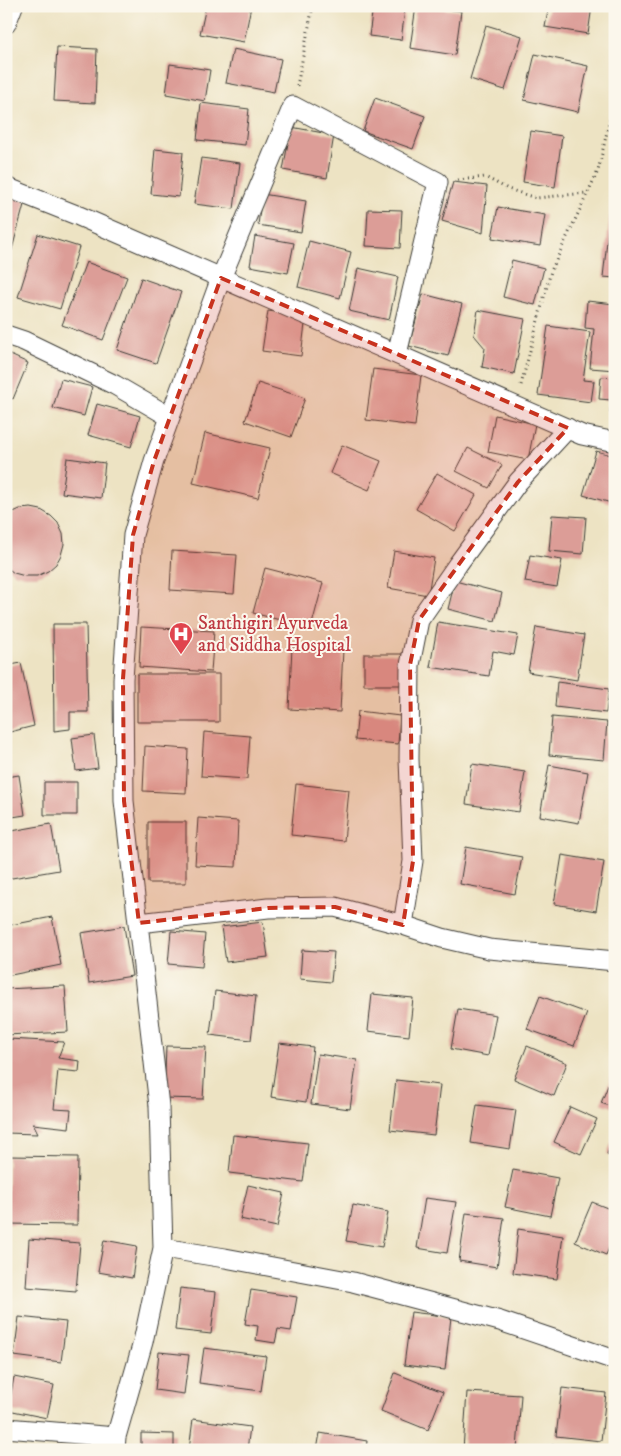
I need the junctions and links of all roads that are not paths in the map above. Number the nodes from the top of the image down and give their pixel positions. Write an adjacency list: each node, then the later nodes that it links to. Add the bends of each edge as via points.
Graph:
1 (13, 6): 2 (street)
2 (6, 24)
3 (6, 187): 4 (street)
4 (221, 278): 6 (street); 6 (street, via 293,106 438,182); 7 (street)
5 (6, 335): 7 (street, via 107,381)
6 (397, 354): 8 (street)
7 (170, 417): 10 (street, via 133,535 123,679 124,801)
8 (568, 428): 9 (street); 11 (street, via 518,482 419,620 410,665 413,861)
9 (615, 442)
10 (139, 923): 11 (street, via 268,908 335,908); 13 (street, via 159,1106)
11 (403, 925): 12 (street, via 489,949)
12 (615, 961)
13 (163, 1248): 14 (street, via 353,1282 500,1320); 16 (street, via 143,1342)
14 (615, 1360)
15 (6, 1428): 16 (street)
16 (115, 1443)

